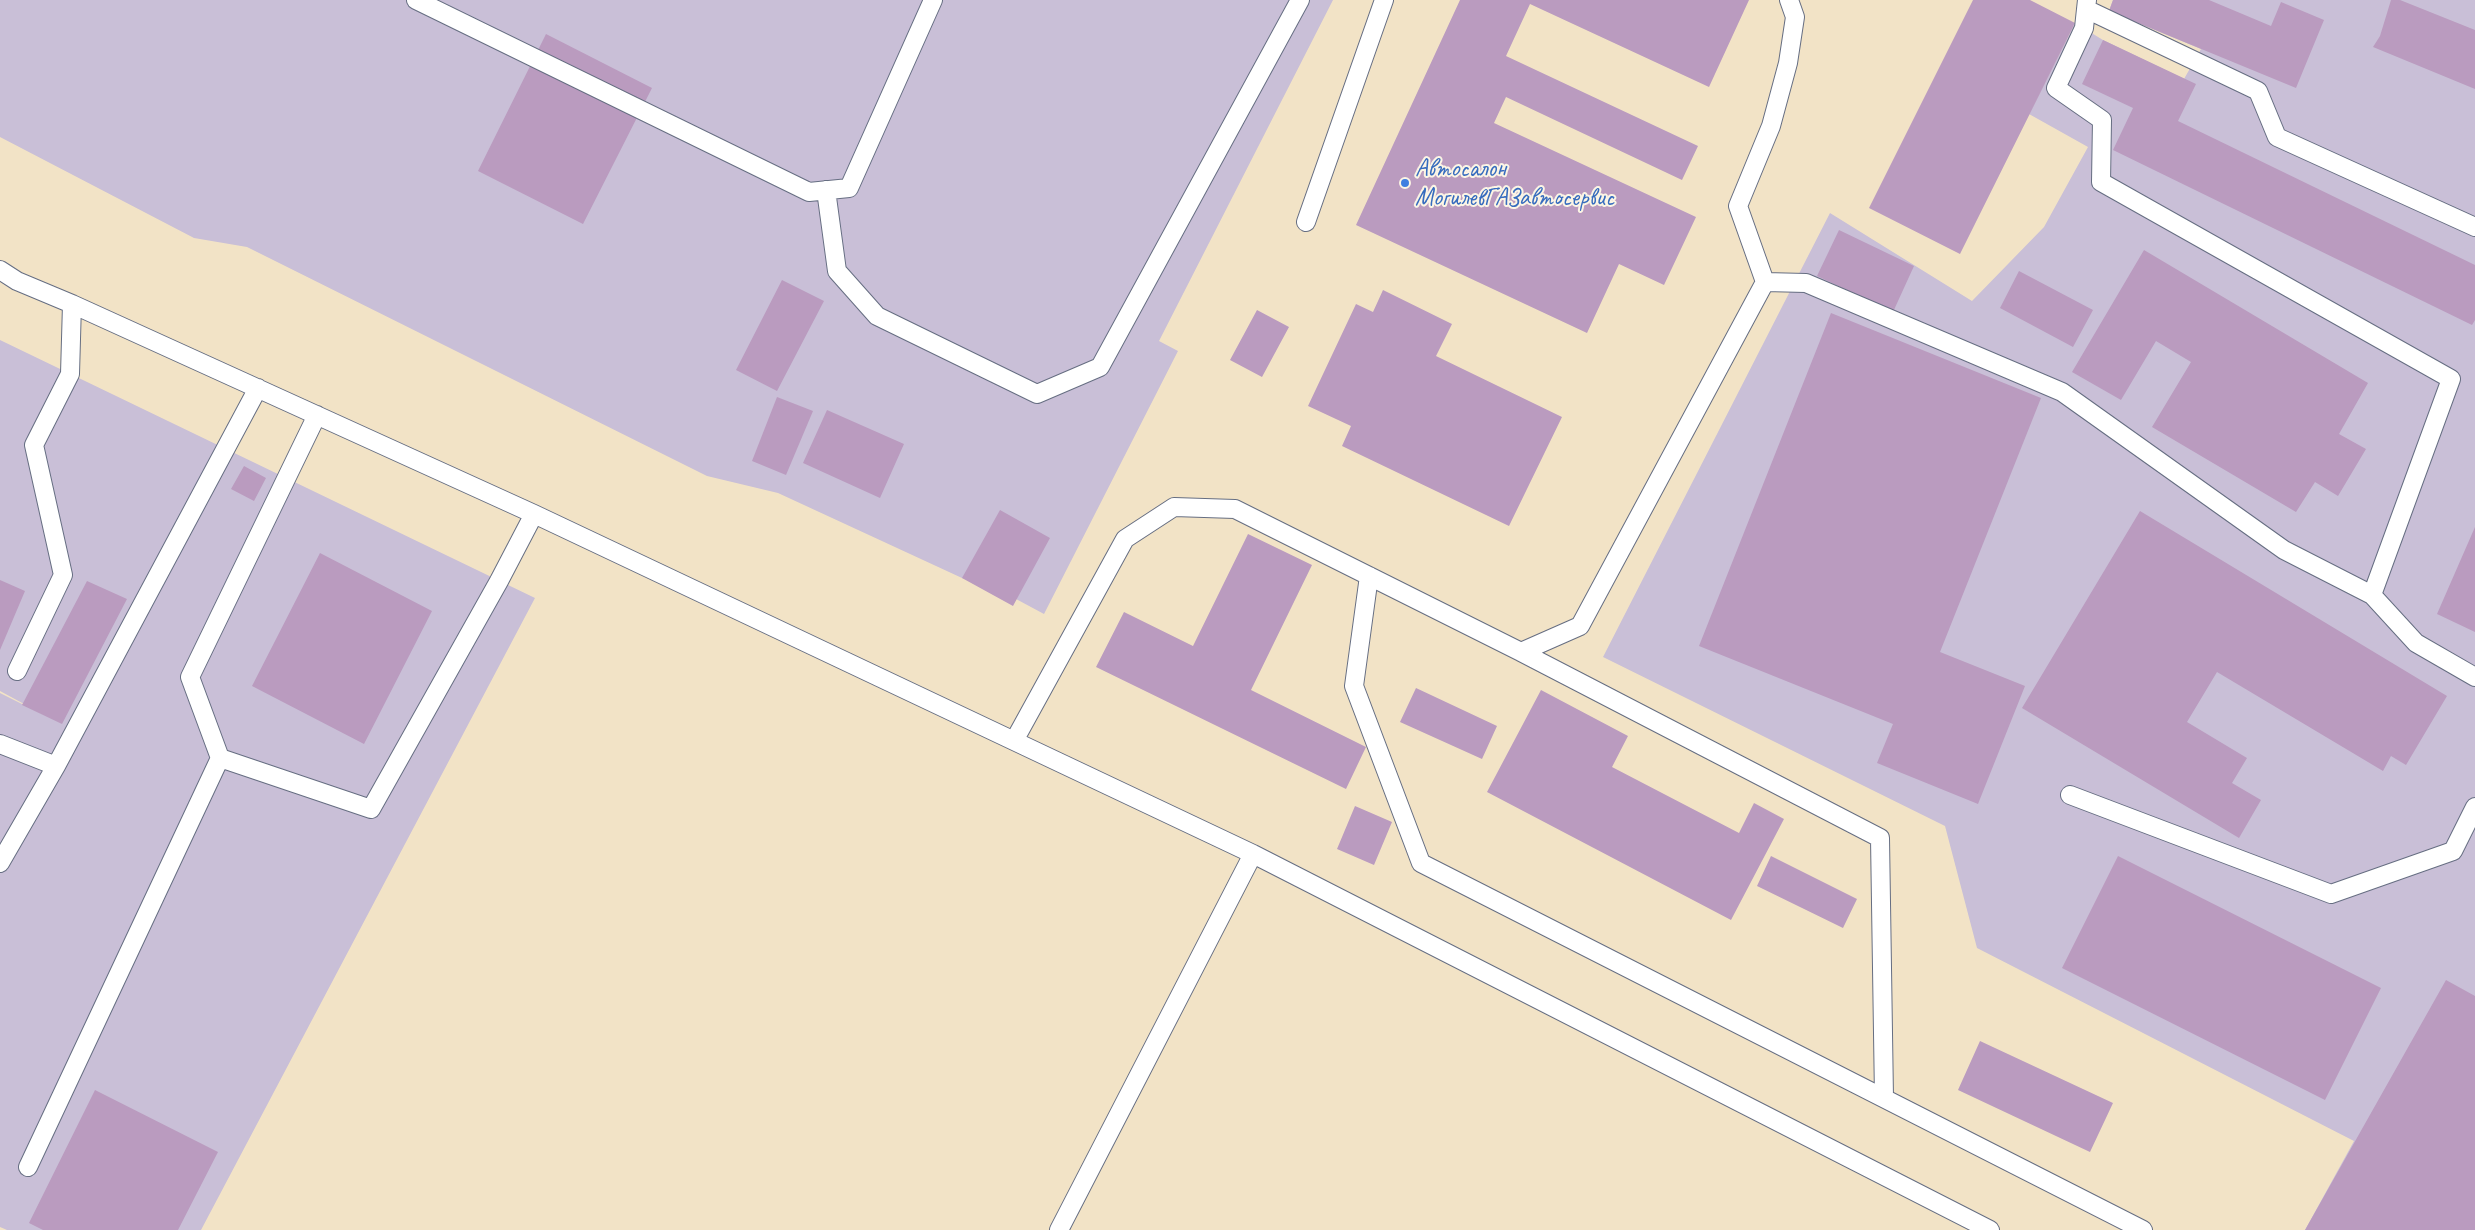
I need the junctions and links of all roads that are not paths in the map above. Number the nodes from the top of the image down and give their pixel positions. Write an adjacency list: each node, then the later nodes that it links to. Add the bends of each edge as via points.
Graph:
1 (416, 0): 7 (lane, via 809,192)
2 (933, 0): 7 (lane, via 849,188)
3 (1300, 0): 7 (lane, via 1100,367 1037,394 878,316 837,271)
4 (1384, 0): 8 (lane)
5 (1789, 0): 11 (lane, via 1795,16 1788,63 1771,126 1738,206)
6 (2086, 4): 9 (lane, via 2258,91 2277,137); 17 (lane, via 2084,28 2056,88 2102,120 2101,182 2451,379)
7 (826, 190)
8 (1306, 222)
9 (2475, 227)
10 (0, 270): 12 (lane, via 17,281)
11 (1765, 282): 17 (lane, via 1806,283 2062,392 2284,550); 18 (lane, via 1580,626)
12 (72, 304): 13 (lane); 19 (lane, via 70,374 34,445 62,575)
13 (258, 388): 14 (lane); 24 (lane)
14 (317, 414): 15 (lane); 23 (lane, via 190,677)
15 (534, 514): 21 (lane); 23 (lane, via 371,809)
16 (1369, 576): 18 (lane); 21 (lane, via 1234,510 1174,507 1125,539); 29 (lane, via 1354,686 1421,864)
17 (2372, 595): 20 (lane, via 2416,643)
18 (1522, 652): 29 (lane, via 1880,838)
19 (17, 671)
20 (2475, 677)
21 (1014, 741): 27 (lane)
22 (0, 744): 24 (lane)
23 (220, 758): 30 (lane)
24 (56, 766): 28 (lane)
25 (2070, 795): 26 (lane, via 2331,894 2453,851)
26 (2475, 807)
27 (1253, 854): 31 (lane); 32 (lane)
28 (0, 864)
29 (1884, 1098): 33 (lane)
30 (28, 1167)
31 (1059, 1230)
32 (1990, 1230)
33 (2143, 1230)

